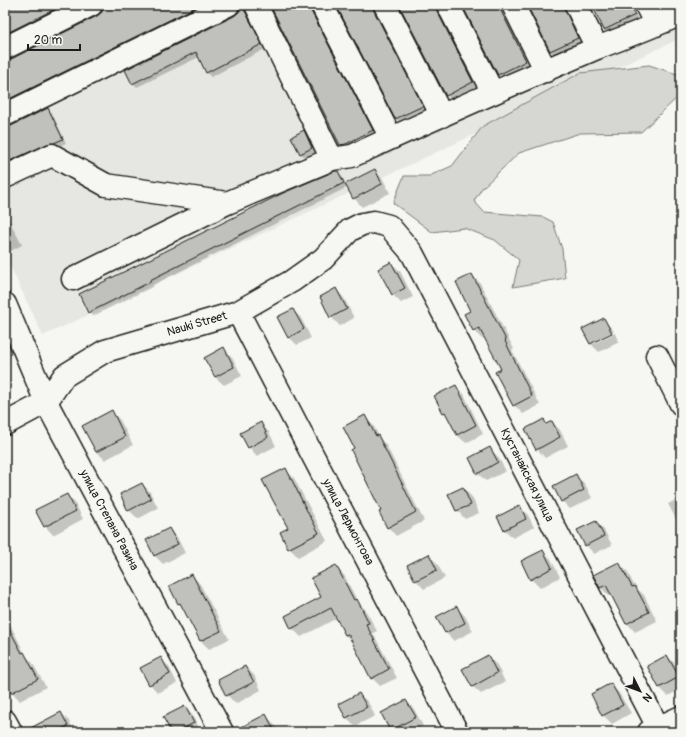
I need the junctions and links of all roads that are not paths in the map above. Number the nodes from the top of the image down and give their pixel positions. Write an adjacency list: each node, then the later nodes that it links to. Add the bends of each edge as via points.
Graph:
1 (91, 5): 12 (street)
2 (228, 5): 16 (street)
3 (256, 5): 19 (street)
4 (322, 5): 18 (street)
5 (385, 5): 17 (street)
6 (448, 5): 15 (street)
7 (513, 5): 14 (street)
8 (576, 5): 13 (street)
9 (646, 5): 11 (street)
10 (681, 14): 11 (street)
11 (656, 25): 13 (street)
12 (5, 48)
13 (597, 48): 14 (street)
14 (546, 71): 15 (street)
15 (493, 93): 17 (street)
16 (5, 115)
17 (442, 116): 18 (street)
18 (391, 138): 19 (street, via 352,156)
19 (332, 159): 21 (street)
20 (5, 177): 21 (street, via 52,155 106,185)
21 (227, 203): 23 (street)
22 (389, 226): 25 (street, Nauki Street, via 374,222 350,230 323,259 292,281); 32 (street, Кустанайская улица, via 412,254)
23 (73, 279)
24 (5, 304): 27 (street, улица Степана Разина)
25 (238, 312): 27 (street, Nauki Street, via 105,351 64,376); 35 (street, улица Лермонтова)
26 (657, 356): 28 (street)
27 (46, 402): 29 (street, Nauki Street); 34 (street, улица Степана Разина)
28 (681, 404)
29 (5, 424)
30 (681, 717): 32 (street)
31 (5, 721): 33 (street)
32 (653, 730)
33 (11, 732)
34 (222, 732)
35 (457, 732)

